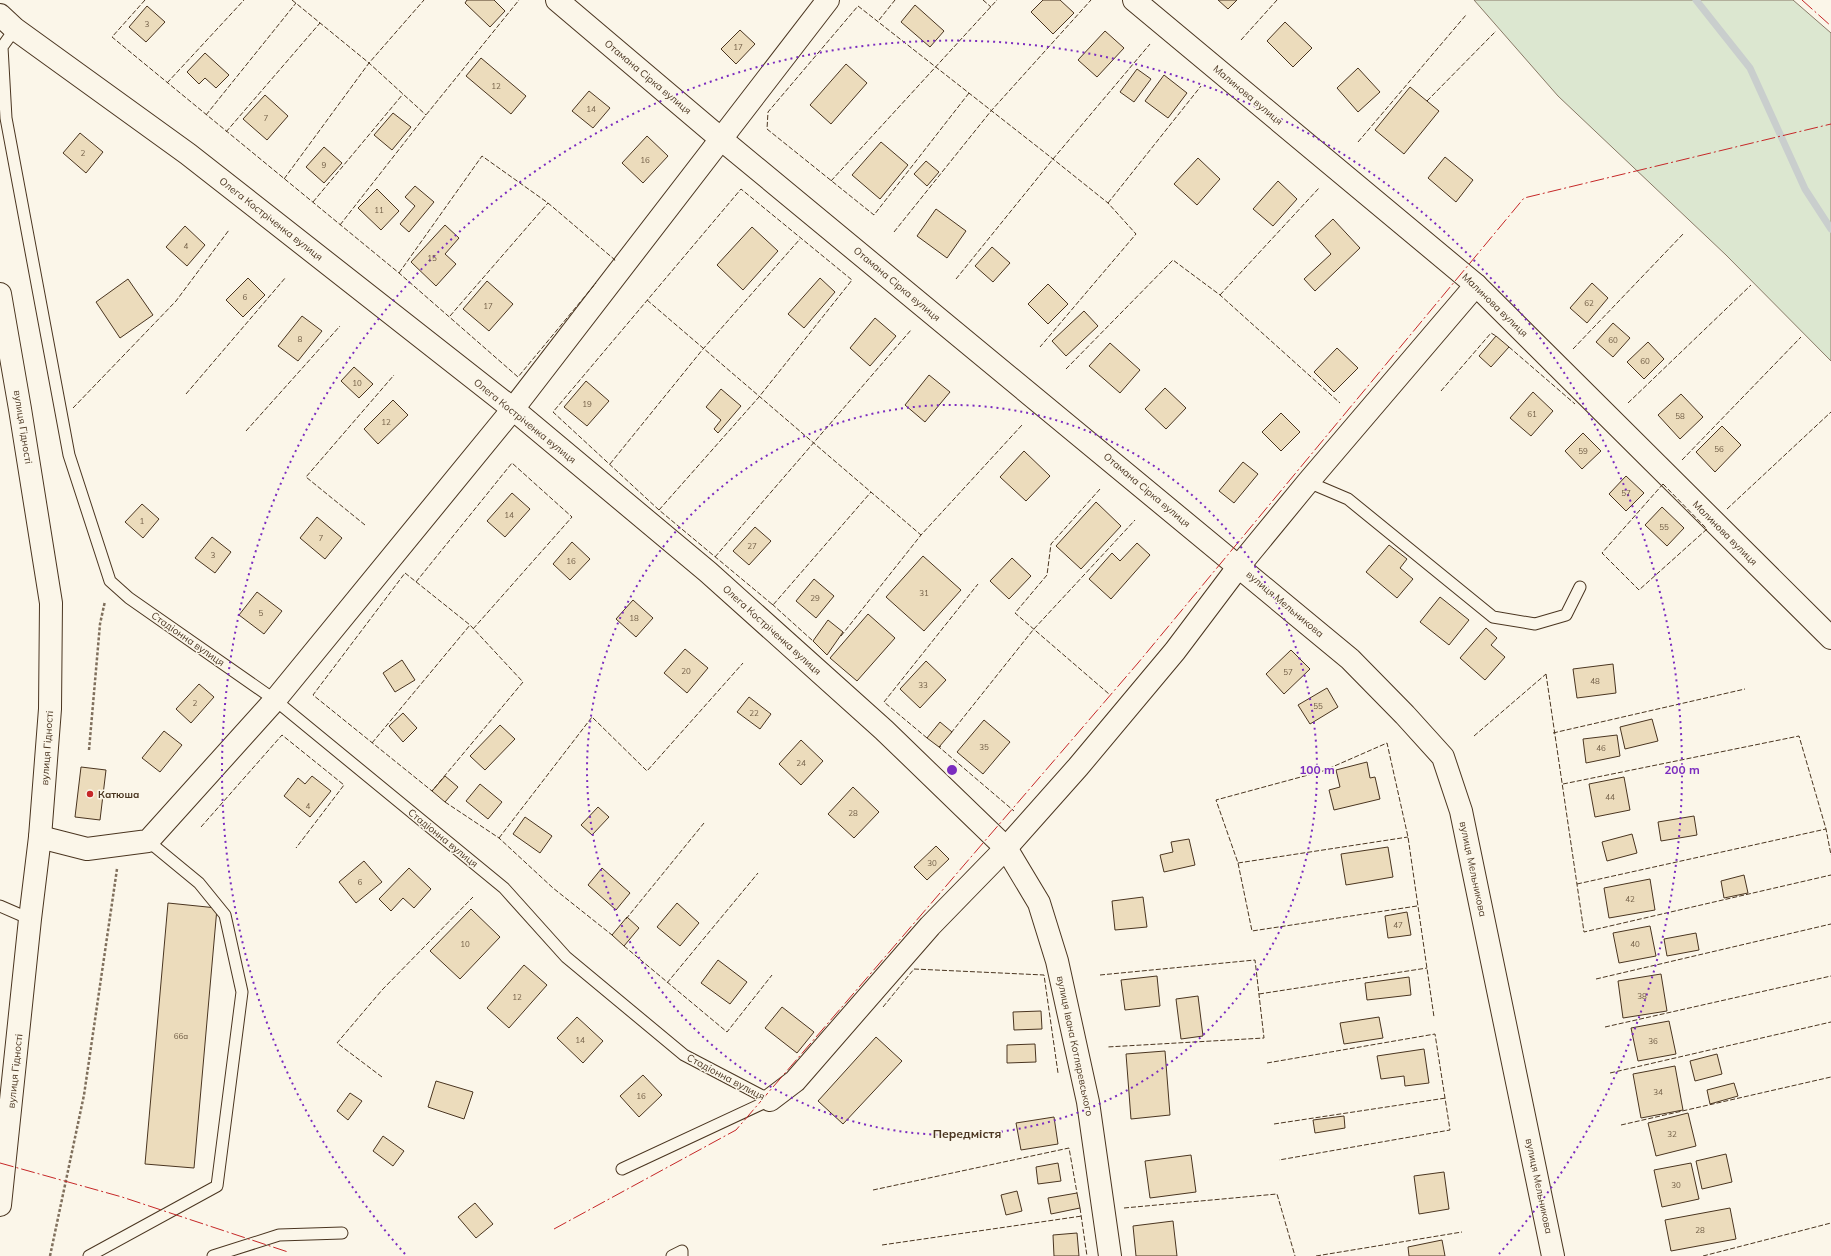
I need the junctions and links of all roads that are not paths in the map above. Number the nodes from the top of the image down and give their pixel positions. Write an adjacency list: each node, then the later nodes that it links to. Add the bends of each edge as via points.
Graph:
1 (557, 0): 5 (street, Отамана Сірка вулиця)
2 (828, 0): 5 (street)
3 (1134, 0): 6 (street, Малинова вулиця)
4 (7, 22): 8 (street, Олега Костріченка вулиця, via 188,154); 13 (lane, Стадіонна вулиця, via 2,47 6,118 69,455 110,581 129,598)
5 (721, 139): 8 (street); 10 (street, Отамана Сірка вулиця)
6 (1476, 285): 9 (street); 12 (street, Малинова вулиця)
7 (0, 294): 14 (street, вулиця Гідності, via 51,603 50,710)
8 (513, 409): 13 (street); 16 (street, Олега Костріченка вулиця, via 714,578 884,730)
9 (1308, 482): 10 (street); 11 (lane, via 1348,499 1493,617 1535,624 1566,615)
10 (1239, 566): 16 (street, via 1175,651); 29 (street, вулиця Мельникова, via 1350,659 1443,758 1461,811)
11 (1580, 587)
12 (1831, 638)
13 (275, 700): 15 (street); 19 (lane, Стадіонна вулиця, via 504,888 566,957 684,1056)
14 (40, 837): 15 (street, via 87,849); 18 (street, вулиця Гідності)
15 (148, 841): 24 (lane, via 199,883 225,915 242,992 217,1186)
16 (1006, 848): 19 (street, via 930,926 795,1081); 28 (street, вулиця Івана Котляревського, via 1039,903 1057,961 1088,1102)
17 (0, 906): 18 (lane)
18 (30, 919): 20 (street, вулиця Гідності)
19 (770, 1100): 21 (lane)
20 (4, 1142): 22 (street, вулиця Гідності)
21 (622, 1169)
22 (0, 1205)
23 (342, 1233): 25 (lane, via 279,1235)
24 (89, 1256)
25 (213, 1256)
26 (672, 1256): 27 (lane, via 682,1251)
27 (682, 1256)
28 (1110, 1256)
29 (1553, 1256)

